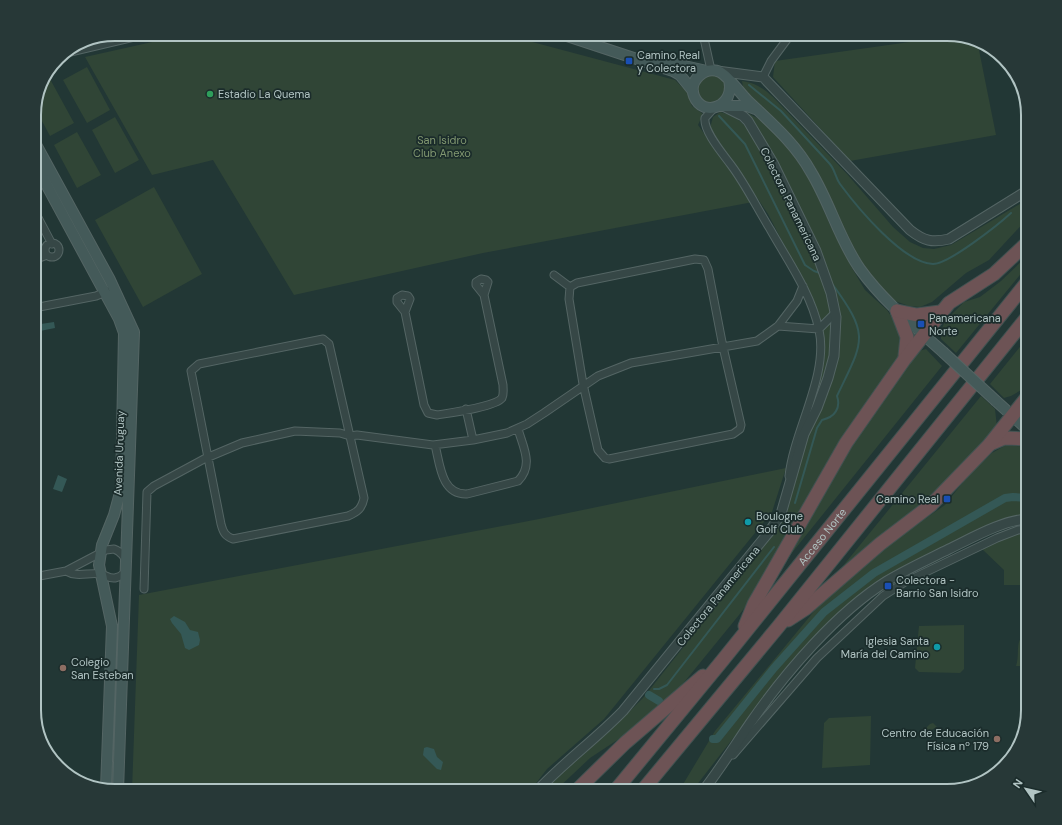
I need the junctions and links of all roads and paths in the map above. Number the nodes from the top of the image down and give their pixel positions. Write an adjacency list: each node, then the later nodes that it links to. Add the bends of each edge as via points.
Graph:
1 (117, 41): 6 (street)
2 (583, 41): 10 (main road, via 673,71 680,75)
3 (587, 41): 7 (main road)
4 (705, 41): 7 (street)
5 (787, 41): 8 (street, via 771,61)
6 (82, 49)
7 (711, 70): 8 (street); 9 (main road); 10 (main road, via 696,80)
8 (764, 77): 15 (street, via 905,225 925,241 949,239)
9 (728, 80): 11 (main road, via 728,98); 12 (main road)
10 (693, 91): 11 (main road, via 702,105)
11 (719, 107): 12 (main road, via 746,106); 22 (street, via 706,118 706,128 738,174); 32 (street, Colectora Panamericana, via 743,116 773,163 816,251 831,293)
12 (757, 109): 29 (main road, via 782,132 802,158 819,186 849,251 874,288)
13 (41, 154): 24 (main road, Avenida Uruguay)
14 (41, 175): 26 (main road, Avenida Uruguay)
15 (1021, 194)
16 (41, 223): 17 (street)
17 (52, 244): 19 (street, via 46,249); 19 (street, via 58,247 58,253 53,257)
18 (1021, 249): 31 (highway, via 994,274 956,297)
19 (47, 255): 20 (street)
20 (41, 257)
21 (554, 275): 23 (street)
22 (803, 286): 34 (street, via 791,310); 35 (street)
23 (570, 287): 37 (street, via 577,283 695,259 704,260); 39 (street, via 569,299)
24 (114, 288): 26 (street); 55 (main road, Avenida Uruguay, via 132,325 135,338)
25 (1021, 290): 61 (highway, Acceso Norte)
26 (104, 292): 28 (street, via 96,296); 54 (main road, Avenida Uruguay, via 122,326 124,340 121,489)
27 (484, 295): 41 (street, via 503,394 498,401)
28 (41, 307)
29 (897, 311): 31 (highway, via 917,315); 36 (main road); 38 (highway, via 908,337)
30 (405, 312): 41 (street, via 425,409 432,415 437,415)
31 (940, 312): 36 (highway)
32 (835, 313): 35 (street); 51 (street, Colectora Panamericana, via 834,356 817,408 804,434)
33 (1021, 325): 60 (highway, Acceso Norte)
34 (778, 326): 35 (street); 37 (street, via 757,341)
35 (819, 329): 51 (street, via 821,350 818,373 792,454)
36 (924, 334): 38 (highway); 42 (main road, bridge)
37 (723, 347): 39 (street, via 631,362); 39 (street, via 741,424 740,430 733,434 605,458 598,450)
38 (904, 360): 61 (highway, via 846,443 754,604)
39 (583, 384): 44 (street)
40 (1021, 405): 42 (highway)
41 (466, 409): 47 (street)
42 (1012, 416): 43 (main road); 49 (highway)
43 (1021, 424)
44 (518, 429): 47 (street); 48 (street, via 528,460 523,476 518,481 467,494 450,489 445,482)
45 (350, 436): 48 (street); 50 (street, via 340,433 295,431 242,443); 50 (street, via 364,498 363,506 358,512 233,539 224,533); 50 (street, via 329,344 323,339 316,340 199,364 191,371)
46 (1021, 439): 49 (highway, via 1004,438)
47 (473, 440): 48 (street)
48 (435, 445)
49 (989, 445): 60 (highway, via 928,508 880,544 805,609)
50 (208, 457): 59 (street, via 147,492)
51 (785, 502): 66 (street, Colectora Panamericana, via 777,520 759,546 623,711)
52 (1021, 520): 63 (street, via 1009,522 969,539 890,579 861,601 832,627 780,683)
53 (1021, 530): 63 (street, via 997,538 901,584 882,596 813,662)
54 (100, 555): 55 (street, via 106,550 120,551 126,557); 56 (street); 57 (main road, Avenida Uruguay)
55 (127, 564): 57 (street, via 120,576 107,578); 65 (main road, Avenida Uruguay)
56 (66, 571): 57 (street, via 79,576); 58 (street)
57 (101, 574): 64 (main road, Avenida Uruguay, via 112,626)
58 (41, 576)
59 (144, 589)
60 (778, 627): 69 (highway, Acceso Norte)
61 (738, 642): 62 (highway, Acceso Norte)
62 (722, 661): 67 (highway, via 672,702); 68 (highway, Acceso Norte)
63 (718, 772): 70 (street)
64 (106, 783)
65 (118, 784)
66 (544, 784)
67 (584, 784)
68 (621, 784)
69 (648, 784)
70 (709, 784)

